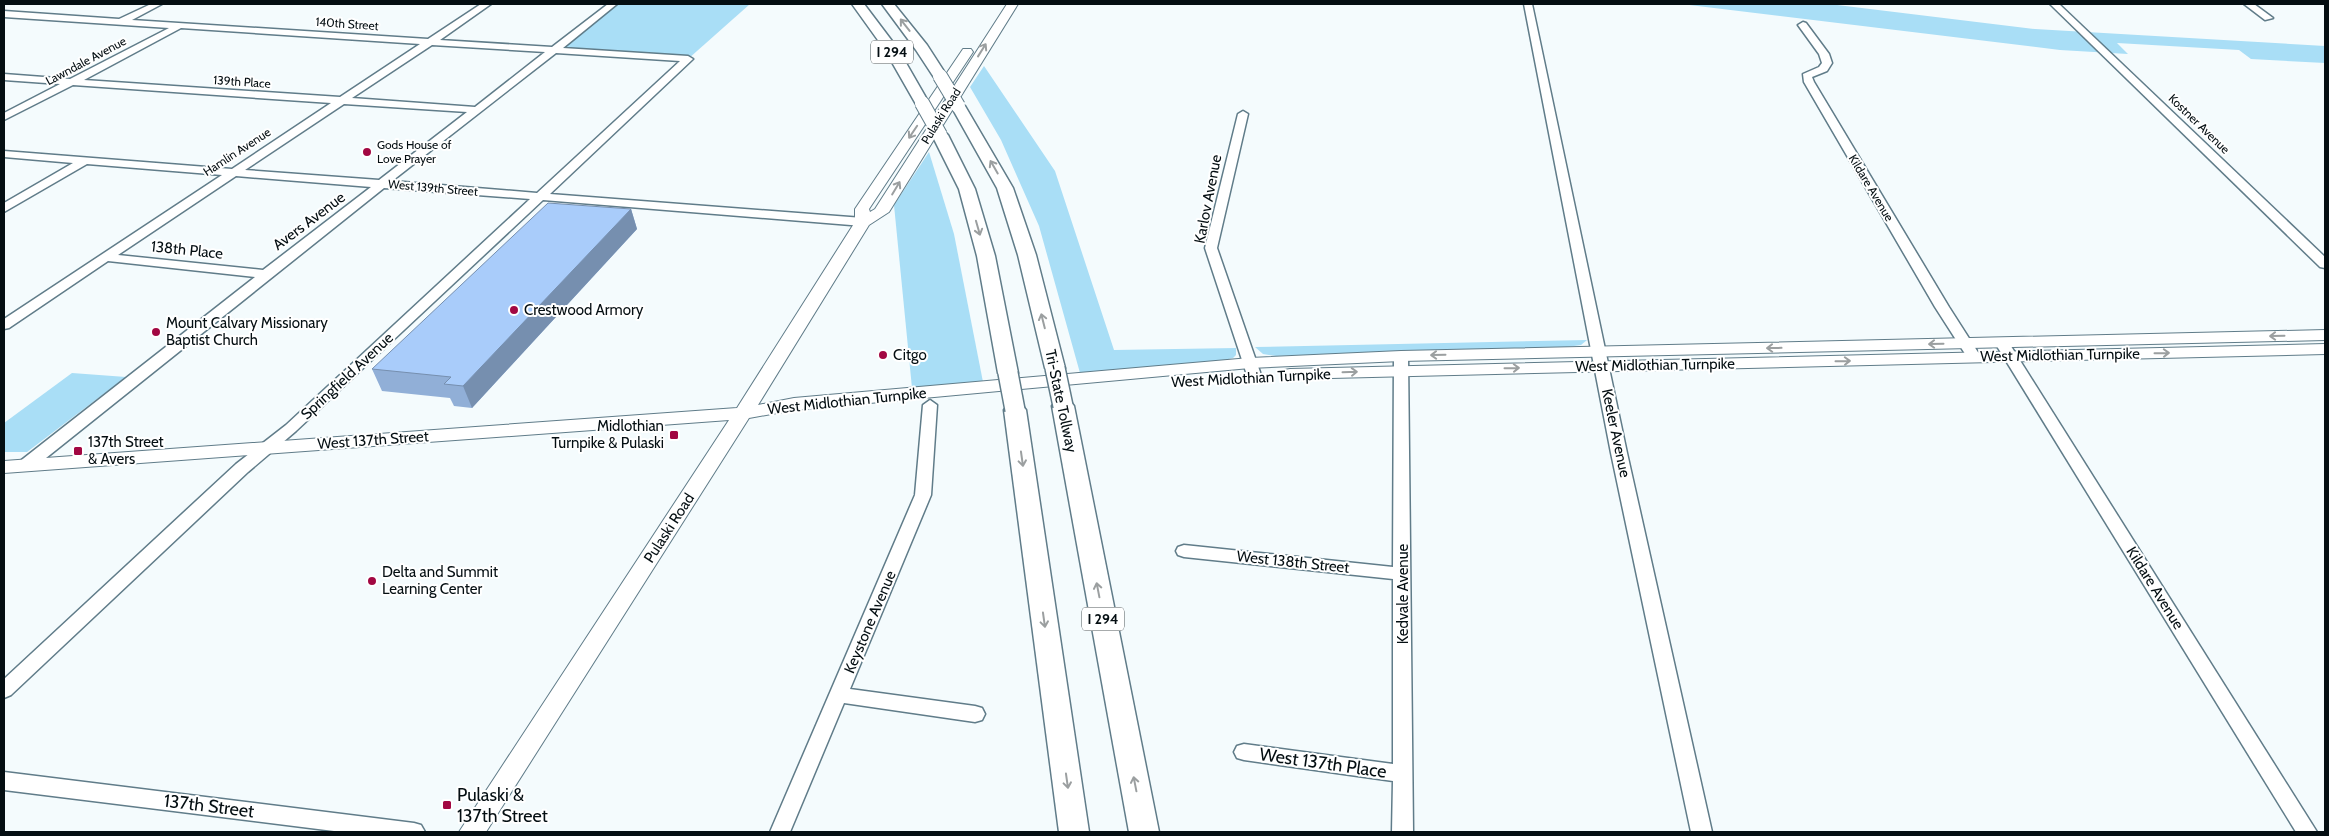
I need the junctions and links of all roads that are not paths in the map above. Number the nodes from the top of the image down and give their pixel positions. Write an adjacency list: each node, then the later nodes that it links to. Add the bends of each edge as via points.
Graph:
1 (158, 4): 13 (street, Lawndale Avenue)
2 (487, 4): 16 (street, Hamlin Avenue)
3 (614, 4): 17 (street, Avers Avenue)
4 (858, 4): 43 (highway, I 294, one-way to 43, bridge, via 891,49 967,189 986,256)
5 (888, 4): 62 (highway, Tri-State Tollway / I 294, one-way to 5, bridge, via 1063,406 1027,255 1005,188 940,76)
6 (998, 4): 31 (main road, Pulaski Road, one-way to 31, via 862,209)
7 (1012, 4): 31 (main road, Pulaski Road, one-way to 7, via 881,212)
8 (1528, 4): 40 (street, Keeler Avenue)
9 (2054, 4): 33 (street, Kostner Avenue)
10 (2248, 4): 12 (street)
11 (4, 14): 13 (street, 140th Street)
12 (2268, 18)
13 (121, 22): 15 (street, 140th Street)
14 (1803, 25): 39 (street, Kildare Avenue, via 1827,63 1823,69 1807,76 1809,82)
15 (179, 26): 16 (street, 140th Street); 20 (street, Lawndale Avenue)
16 (429, 42): 17 (street, 140th Street); 21 (street, Hamlin Avenue)
17 (554, 50): 18 (street, 140th Street); 22 (street, Avers Avenue)
18 (688, 59): 29 (street, Springfield Avenue)
19 (4, 77): 20 (street, 139th Place)
20 (72, 82): 21 (street, 139th Place); 24 (street, Lawndale Avenue)
21 (339, 101): 22 (street, 139th Place); 27 (street, Hamlin Avenue)
22 (478, 110): 28 (street, Avers Avenue)
23 (1243, 114): 42 (street, Karlov Avenue, via 1211,248)
24 (4, 118)
25 (4, 154): 26 (street, West 139th Street)
26 (86, 160): 27 (street, West 139th Street); 30 (street)
27 (232, 172): 28 (street, West 139th Street); 32 (street, Hamlin Avenue)
28 (384, 184): 29 (street, West 139th Street); 34 (street, Avers Avenue)
29 (540, 196): 31 (street, West 139th Street); 47 (street, Springfield Avenue)
30 (4, 208)
31 (863, 222): 46 (main road, Pulaski Road)
32 (104, 257): 34 (street, 138th Place); 35 (street, Hamlin Avenue)
33 (2325, 264)
34 (266, 274): 48 (street, Avers Avenue)
35 (4, 325)
36 (2325, 335): 38 (main road, West Midlothian Turnpike, one-way to 38)
37 (2325, 349): 38 (main road, West Midlothian Turnpike, one-way to 37)
38 (2007, 350): 39 (main road, West Midlothian Turnpike); 65 (street, Kildare Avenue)
39 (1969, 351): 40 (main road, West Midlothian Turnpike)
40 (1600, 359): 41 (main road, West Midlothian Turnpike); 64 (street, Keeler Avenue)
41 (1401, 363): 42 (main road, West Midlothian Turnpike); 51 (street, Kedvale Avenue)
42 (1252, 369): 44 (main road, West Midlothian Turnpike); 46 (main road, West Midlothian Turnpike, via 794,404)
43 (1008, 373): 45 (highway, I 294, bridge)
44 (930, 405): 46 (main road, West Midlothian Turnpike, via 806,416); 53 (street, Keystone Avenue, via 923,495)
45 (1015, 410): 61 (highway, I 294, one-way to 61)
46 (743, 413): 47 (main road, West 137th Street); 59 (main road, Pulaski Road)
47 (267, 448): 48 (main road, West 137th Street); 52 (street, Springfield Avenue)
48 (25, 466): 49 (main road, West 137th Street)
49 (4, 467)
50 (1184, 551): 51 (street, West 138th Street)
51 (1403, 574): 56 (street, Kedvale Avenue)
52 (4, 690)
53 (839, 695): 54 (street); 60 (street, Keystone Avenue)
54 (976, 714)
55 (1244, 752): 56 (street, West 137th Place)
56 (1404, 774): 63 (street, Kedvale Avenue)
57 (4, 780): 58 (street, 137th Street)
58 (414, 832)
59 (472, 832)
60 (780, 832)
61 (1074, 832)
62 (1144, 832)
63 (1403, 832)
64 (1702, 832)
65 (2307, 832)

